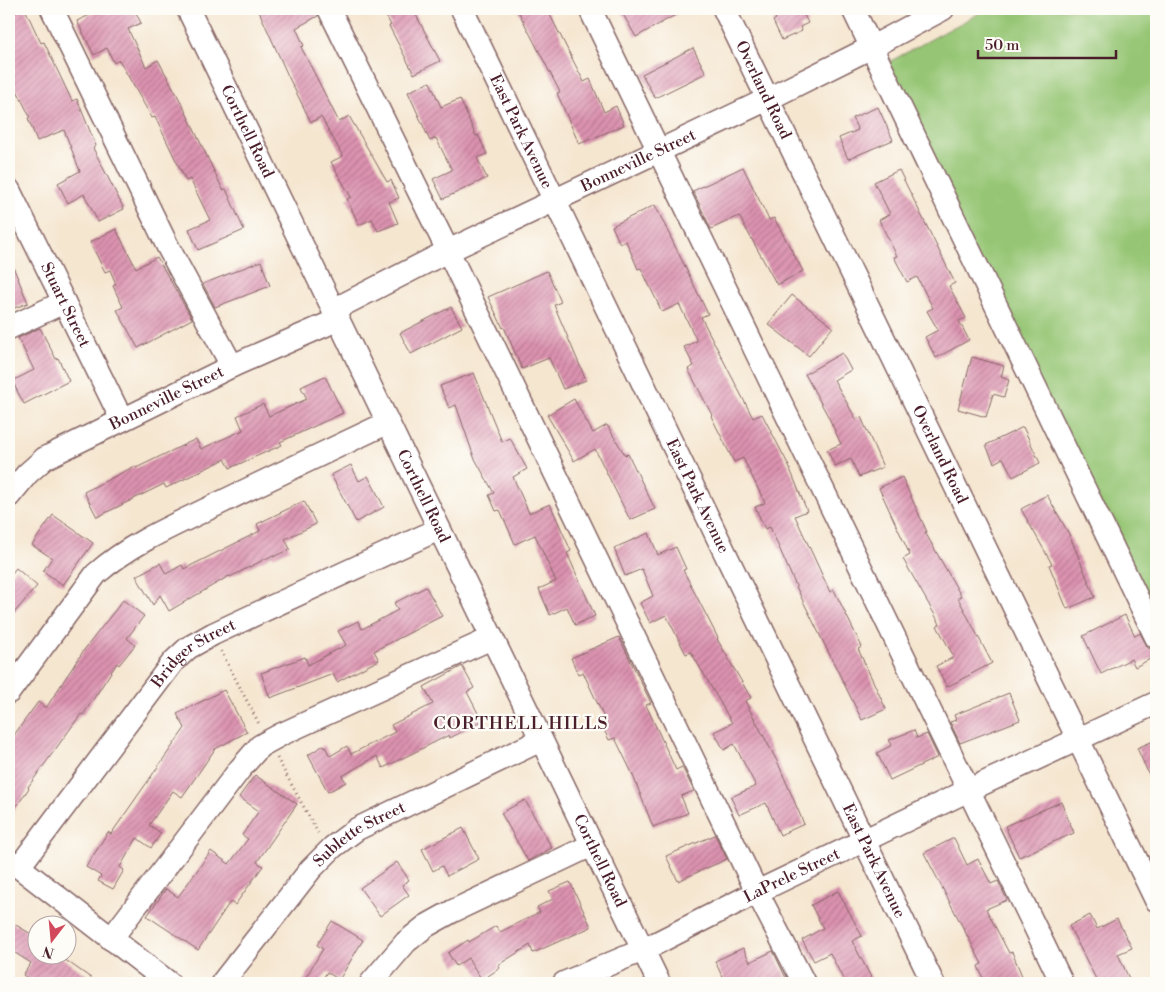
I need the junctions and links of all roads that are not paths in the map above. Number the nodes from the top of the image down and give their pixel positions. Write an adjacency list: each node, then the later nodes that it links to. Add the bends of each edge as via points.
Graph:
1 (52, 9): 18 (street, via 168,247)
2 (188, 9): 16 (street, Corthell Road)
3 (329, 9): 14 (street)
4 (462, 9): 13 (street, East Park Avenue)
5 (590, 9): 11 (street)
6 (724, 9): 10 (street, Overland Road)
7 (853, 9): 9 (street)
8 (943, 9): 9 (street, Bonneville Street)
9 (872, 47): 10 (street, Bonneville Street); 23 (street)
10 (768, 99): 11 (street, Bonneville Street); 27 (street, Overland Road)
11 (658, 152): 13 (street, Bonneville Street); 29 (street)
12 (9, 193): 15 (street, Stuart Street)
13 (554, 202): 14 (street, Bonneville Street); 30 (street, East Park Avenue)
14 (448, 251): 16 (street, Bonneville Street); 33 (street)
15 (64, 302): 17 (street); 19 (street, Stuart Street)
16 (335, 315): 18 (street, Bonneville Street); 20 (street, Corthell Road)
17 (9, 328)
18 (232, 366): 19 (street, Bonneville Street)
19 (122, 420): 21 (street, Bonneville Street, via 45,458 26,474)
20 (387, 422): 22 (street, Corthell Road); 25 (street, via 114,558 96,574)
21 (9, 496)
22 (439, 529): 24 (street, Corthell Road); 32 (street, Bridger Street, via 188,648 173,662)
23 (1156, 637)
24 (492, 638): 28 (street, Corthell Road); 35 (street, via 260,746)
25 (9, 692)
26 (1156, 703): 27 (street, LaPrele Street)
27 (1078, 738): 29 (street, LaPrele Street); 34 (street, Overland Road)
28 (541, 740): 31 (street, Corthell Road); 38 (street, Sublette Street, via 357,828 332,847 311,868)
29 (969, 790): 30 (street, LaPrele Street); 44 (street)
30 (865, 840): 33 (street, LaPrele Street); 43 (street, East Park Avenue)
31 (592, 845): 36 (street, Corthell Road); 39 (street, via 426,926 406,942)
32 (14, 864): 35 (street)
33 (757, 892): 36 (street, LaPrele Street); 42 (street)
34 (1156, 900)
35 (112, 939): 37 (street)
36 (642, 950): 40 (street, LaPrele Street); 41 (street, Corthell Road)
37 (169, 983)
38 (222, 983)
39 (371, 983)
40 (564, 983)
41 (659, 983)
42 (804, 983)
43 (933, 983)
44 (1062, 983)

